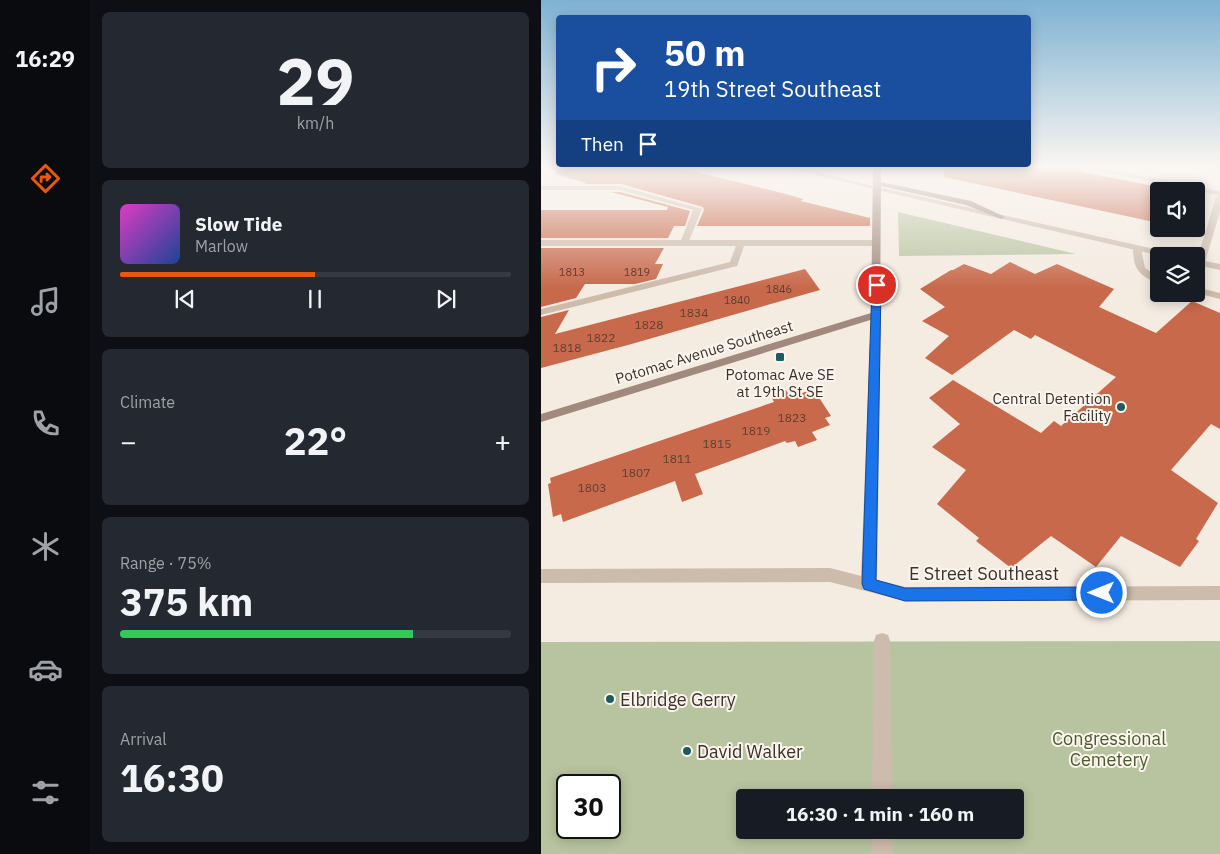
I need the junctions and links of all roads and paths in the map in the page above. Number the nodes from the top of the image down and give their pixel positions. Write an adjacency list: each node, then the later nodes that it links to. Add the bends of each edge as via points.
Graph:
1 (691, 208): 6 (street, via 699,210)
2 (877, 208): 8 (main road)
3 (964, 208): 10 (street)
4 (1216, 208): 9 (street)
5 (541, 243): 6 (street)
6 (684, 243): 7 (street)
7 (741, 243): 8 (street); 17 (street, via 733,264)
8 (877, 243): 18 (main road)
9 (1204, 247)
10 (1137, 249): 11 (street); 14 (street, via 1139,269)
11 (1150, 252)
12 (1205, 264): 13 (street)
13 (1220, 268)
14 (1150, 277)
15 (1205, 292): 16 (street)
16 (1218, 296)
17 (541, 312)
18 (876, 315): 19 (main road, Potomac Avenue Southeast); 21 (street)
19 (541, 418)
20 (541, 576): 21 (street, E Street Southeast, via 830,575)
21 (869, 584): 22 (street, E Street Southeast, via 905,594)
22 (1220, 593)
23 (882, 641): 24 (street)
24 (882, 789)
25 (882, 839): 26 (street)
26 (882, 854)

